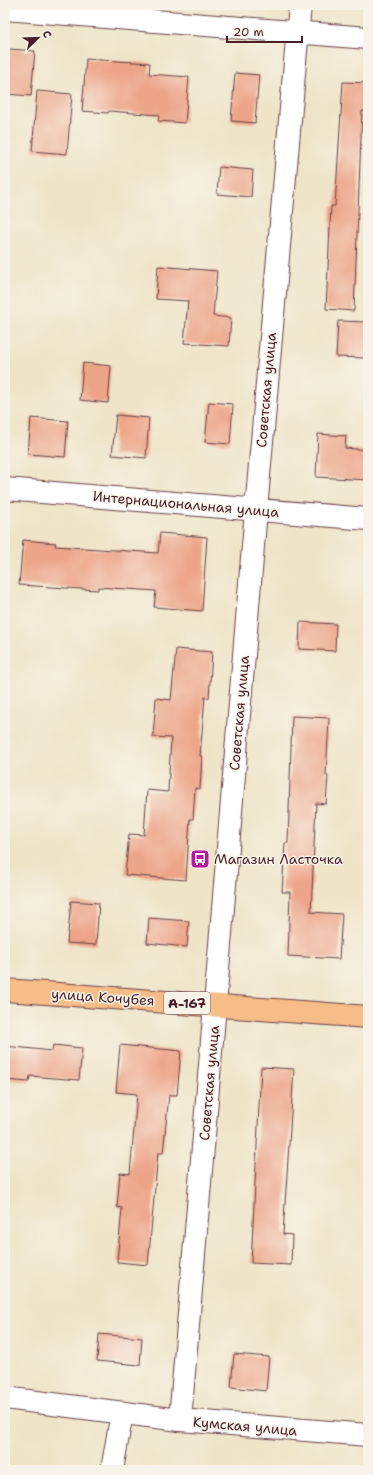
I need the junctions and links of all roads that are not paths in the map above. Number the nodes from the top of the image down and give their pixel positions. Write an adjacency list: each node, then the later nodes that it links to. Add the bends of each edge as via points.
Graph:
1 (300, 5): 3 (street, Советская улица)
2 (5, 9): 3 (street)
3 (298, 31): 4 (street); 6 (street, Советская улица)
4 (368, 38)
5 (5, 489): 6 (street, Интернациональная улица)
6 (256, 510): 7 (street, Интернациональная улица); 9 (street, Советская улица)
7 (368, 519)
8 (5, 990): 9 (main road, улица Кочубея / А-167)
9 (215, 1006): 10 (main road, улица Кочубея / А-167); 13 (street, Советская улица)
10 (368, 1017)
11 (5, 1398): 12 (street, Кумская улица)
12 (122, 1413): 13 (street, Кумская улица); 15 (street)
13 (180, 1420): 14 (street, Кумская улица)
14 (368, 1436)
15 (112, 1470)

